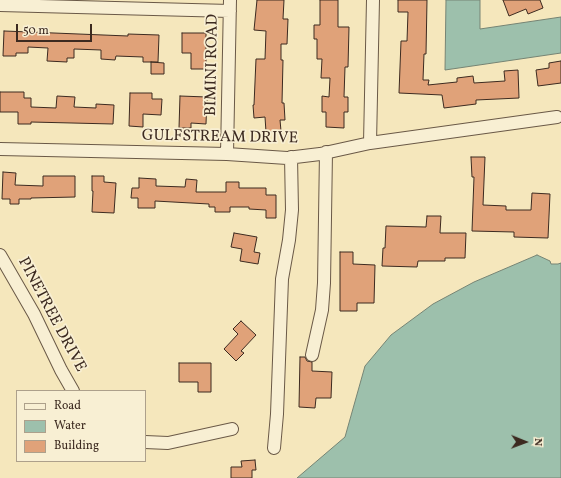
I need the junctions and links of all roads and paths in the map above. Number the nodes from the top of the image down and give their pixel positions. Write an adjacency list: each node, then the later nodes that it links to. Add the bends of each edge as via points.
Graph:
1 (373, 0): 6 (street)
2 (86, 4): 3 (street); 4 (street)
3 (0, 5)
4 (230, 5): 9 (street, BIMINI ROAD)
5 (557, 117): 6 (street, GULFSTREAM DRIVE)
6 (370, 143): 8 (street, GULFSTREAM DRIVE)
7 (0, 149): 9 (street, GULFSTREAM DRIVE)
8 (326, 152): 10 (street, GULFSTREAM DRIVE); 12 (street, via 324,283 322,310)
9 (227, 154): 10 (street, GULFSTREAM DRIVE)
10 (291, 157): 16 (street, via 292,210 282,279)
11 (0, 255): 13 (street, PINETREE DRIVE, via 34,314)
12 (312, 355)
13 (72, 390)
14 (232, 429): 15 (street, via 168,443)
15 (146, 442)
16 (274, 448)

